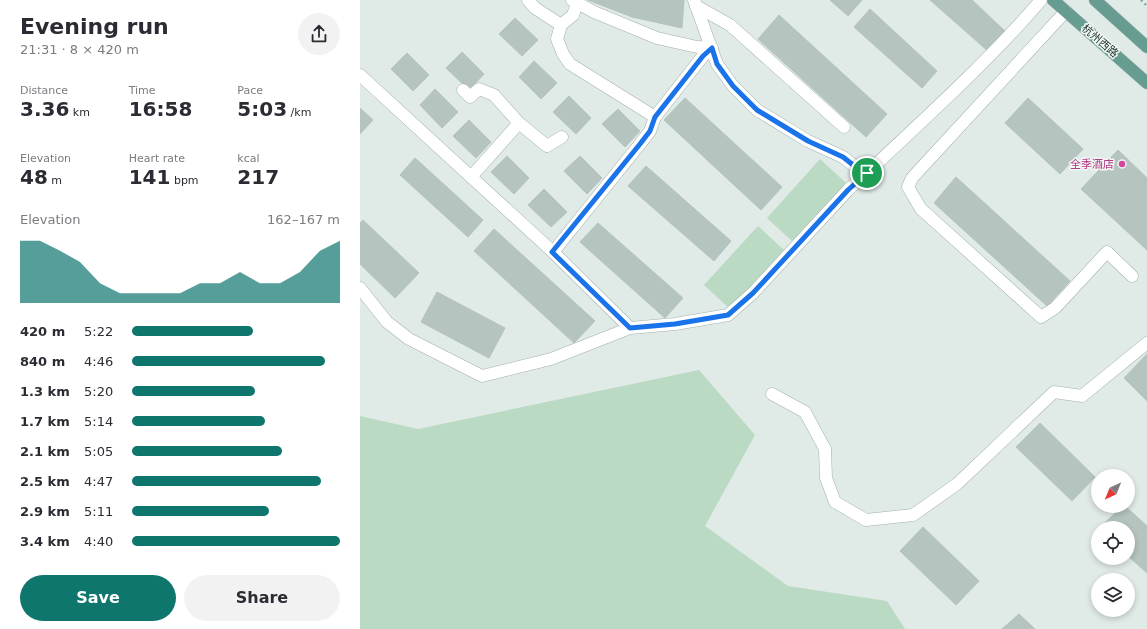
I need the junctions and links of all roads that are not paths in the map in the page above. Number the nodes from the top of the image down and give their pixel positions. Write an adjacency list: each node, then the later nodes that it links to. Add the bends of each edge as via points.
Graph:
1 (528, 0): 8 (street, via 535,8)
2 (1041, 0): 18 (street, via 976,70)
3 (1053, 0): 7 (main road, 杭州西路)
4 (1096, 0): 9 (main road)
5 (575, 1): 8 (street, via 573,15); 10 (street, via 594,12 657,38 697,48)
6 (695, 3): 10 (street); 16 (street, via 730,25)
7 (1066, 11): 12 (main road, 杭州西路); 21 (street, via 912,178 908,187 921,209 1041,318 1055,308 1107,252)
8 (561, 25): 14 (street, via 557,39 570,64)
9 (1147, 47)
10 (712, 48): 14 (street); 18 (street, via 717,64 733,86 757,110)
11 (360, 76): 19 (street)
12 (1147, 83)
13 (463, 90): 15 (street, via 470,97 479,88 494,95)
14 (655, 117): 20 (street, via 650,131)
15 (519, 123): 17 (street, via 547,146); 19 (street)
16 (844, 127)
17 (562, 137)
18 (867, 173): 23 (street, via 848,190 753,293 728,315)
19 (470, 177): 20 (street)
20 (552, 252): 23 (street)
21 (1132, 276)
22 (360, 288): 23 (street, via 388,322 409,339 482,376 550,359)
23 (630, 328)
24 (1147, 343): 25 (street, via 1082,396 1054,392 957,484 913,515 866,520 835,502 826,478 825,449 805,412)
25 (772, 394)

